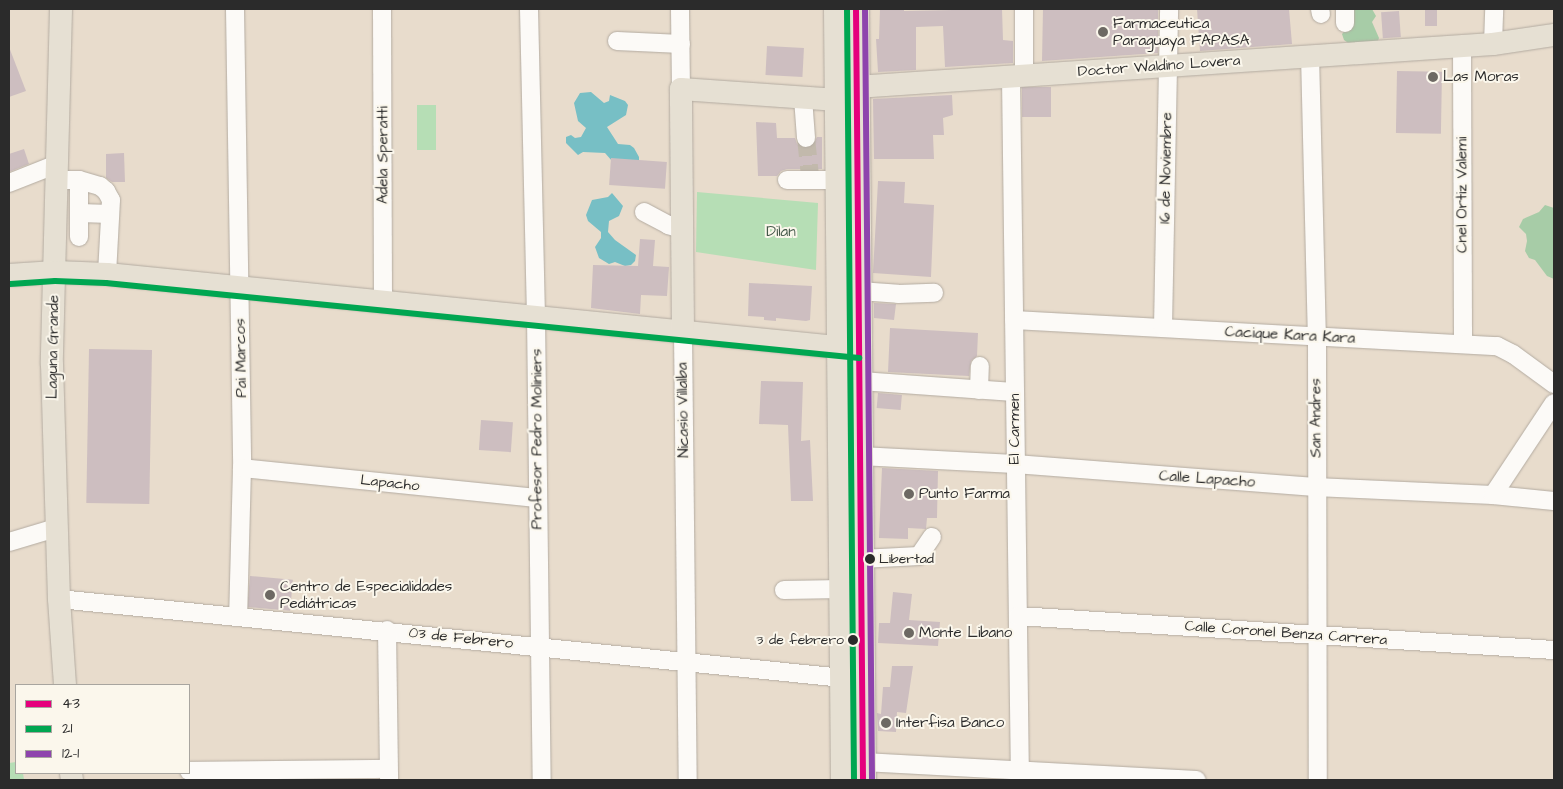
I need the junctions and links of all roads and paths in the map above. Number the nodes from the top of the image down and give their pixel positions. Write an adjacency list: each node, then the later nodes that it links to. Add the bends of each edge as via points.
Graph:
1 (61, 9): 23 (main road, Laguna Grande)
2 (235, 9): 38 (street, Pai Marcos)
3 (382, 9): 41 (street, Adela Speratti)
4 (530, 9): 42 (street, Profesor Pedro Moliniers)
5 (680, 9): 13 (street, Nicasio Villalba)
6 (837, 9): 20 (highway)
7 (856, 9): 20 (highway)
8 (1024, 9): 18 (street, El Carmen)
9 (1169, 9): 17 (street, 16 de Noviembre)
10 (1494, 9): 14 (street)
11 (1554, 35): 14 (main road, Doctor Waldino Lovera)
12 (617, 41): 13 (street)
13 (680, 44): 19 (street, Nicasio Villalba)
14 (1493, 44): 15 (main road, Doctor Waldino Lovera)
15 (1462, 46): 16 (main road, Doctor Waldino Lovera); 47 (street, Cnel Ortiz Valemi)
16 (1310, 55): 17 (main road, Doctor Waldino Lovera); 46 (street, San Andres)
17 (1167, 64): 18 (main road, Doctor Waldino Lovera); 44 (street, 16 de Noviembre)
18 (1018, 77): 20 (main road, Doctor Waldino Lovera); 43 (street, El Carmen)
19 (681, 89): 21 (main road, Doctor Waldino Lovera); 31 (main road, Nicasio Villalba)
20 (849, 92): 21 (main road, Doctor Waldino Lovera); 22 (highway); 39 (highway)
21 (803, 98): 22 (street, via 806,135)
22 (838, 132): 26 (highway)
23 (57, 172): 24 (street); 27 (street); 32 (main road, Laguna Grande)
24 (79, 180): 29 (street); 30 (street, via 106,191 111,200)
25 (787, 180): 26 (street, via 810,177)
26 (839, 180): 48 (highway)
27 (9, 183)
28 (644, 212): 31 (street)
29 (80, 213): 30 (street); 33 (street)
30 (110, 214): 34 (street)
31 (682, 229): 45 (main road, Nicasio Villalba)
32 (55, 237): 33 (street); 35 (main road, Laguna Grande)
33 (80, 237): 34 (street)
34 (109, 237): 36 (street)
35 (54, 272): 36 (main road); 37 (main road); 62 (main road, Laguna Grande, via 52,364)
36 (107, 274): 38 (main road)
37 (9, 275)
38 (240, 288): 41 (main road); 57 (street, Pai Marcos)
39 (859, 291): 40 (street); 48 (highway)
40 (934, 293)
41 (383, 302): 42 (main road)
42 (536, 317): 45 (main road); 60 (street, Profesor Pedro Moliniers)
43 (1014, 320): 44 (street, Cacique Kara Kara); 53 (street, El Carmen)
44 (1163, 327): 46 (street, Cacique Kara Kara)
45 (682, 332): 48 (main road); 75 (street, Nicasio Villalba)
46 (1316, 336): 47 (street, Cacique Kara Kara); 58 (street, San Andres)
47 (1463, 343): 51 (street, Cacique Kara Kara, via 1497,346 1514,354)
48 (850, 348): 50 (highway); 66 (highway)
49 (980, 366): 52 (street)
50 (861, 381): 52 (street); 55 (highway)
51 (1554, 384)
52 (979, 390): 53 (street)
53 (1014, 392): 56 (street, El Carmen)
54 (1554, 403): 59 (street)
55 (860, 456): 56 (street, Calle Lapacho); 65 (highway)
56 (1015, 464): 58 (street, Calle Lapacho); 70 (street, El Carmen)
57 (242, 468): 60 (street, Lapacho); 69 (street, Pai Marcos)
58 (1315, 487): 59 (street, Calle Lapacho); 72 (street, San Andres)
59 (1493, 495): 61 (street, Calle Lapacho)
60 (538, 498): 73 (street, Profesor Pedro Moliniers)
61 (1554, 501)
62 (56, 528): 64 (street); 68 (main road, Laguna Grande)
63 (932, 538): 65 (street, via 919,556)
64 (9, 542)
65 (861, 559): 76 (highway)
66 (842, 589): 67 (street); 76 (highway)
67 (784, 590)
68 (59, 599): 69 (street, 03 de Febrero); 77 (main road, Laguna Grande)
69 (238, 616): 71 (street, 03 de Febrero)
70 (1018, 616): 72 (street, Calle Coronel Benza Carrera); 81 (street, El Carmen)
71 (387, 630): 73 (street, 03 de Febrero); 80 (street)
72 (1318, 636): 74 (street, Calle Coronel Benza Carrera); 87 (street, San Andres)
73 (540, 647): 75 (street, 03 de Febrero); 83 (street, Profesor Pedro Moliniers)
74 (1554, 650)
75 (686, 662): 76 (street, 03 de Febrero); 84 (street, Nicasio Villalba)
76 (853, 678): 79 (highway); 85 (highway)
77 (65, 684)
78 (190, 771): 80 (street)
79 (863, 771): 81 (street)
80 (389, 775)
81 (1020, 775): 82 (street)
82 (1163, 779): 86 (street)
83 (542, 780)
84 (688, 780)
85 (844, 780)
86 (1197, 780)
87 (1318, 780)

